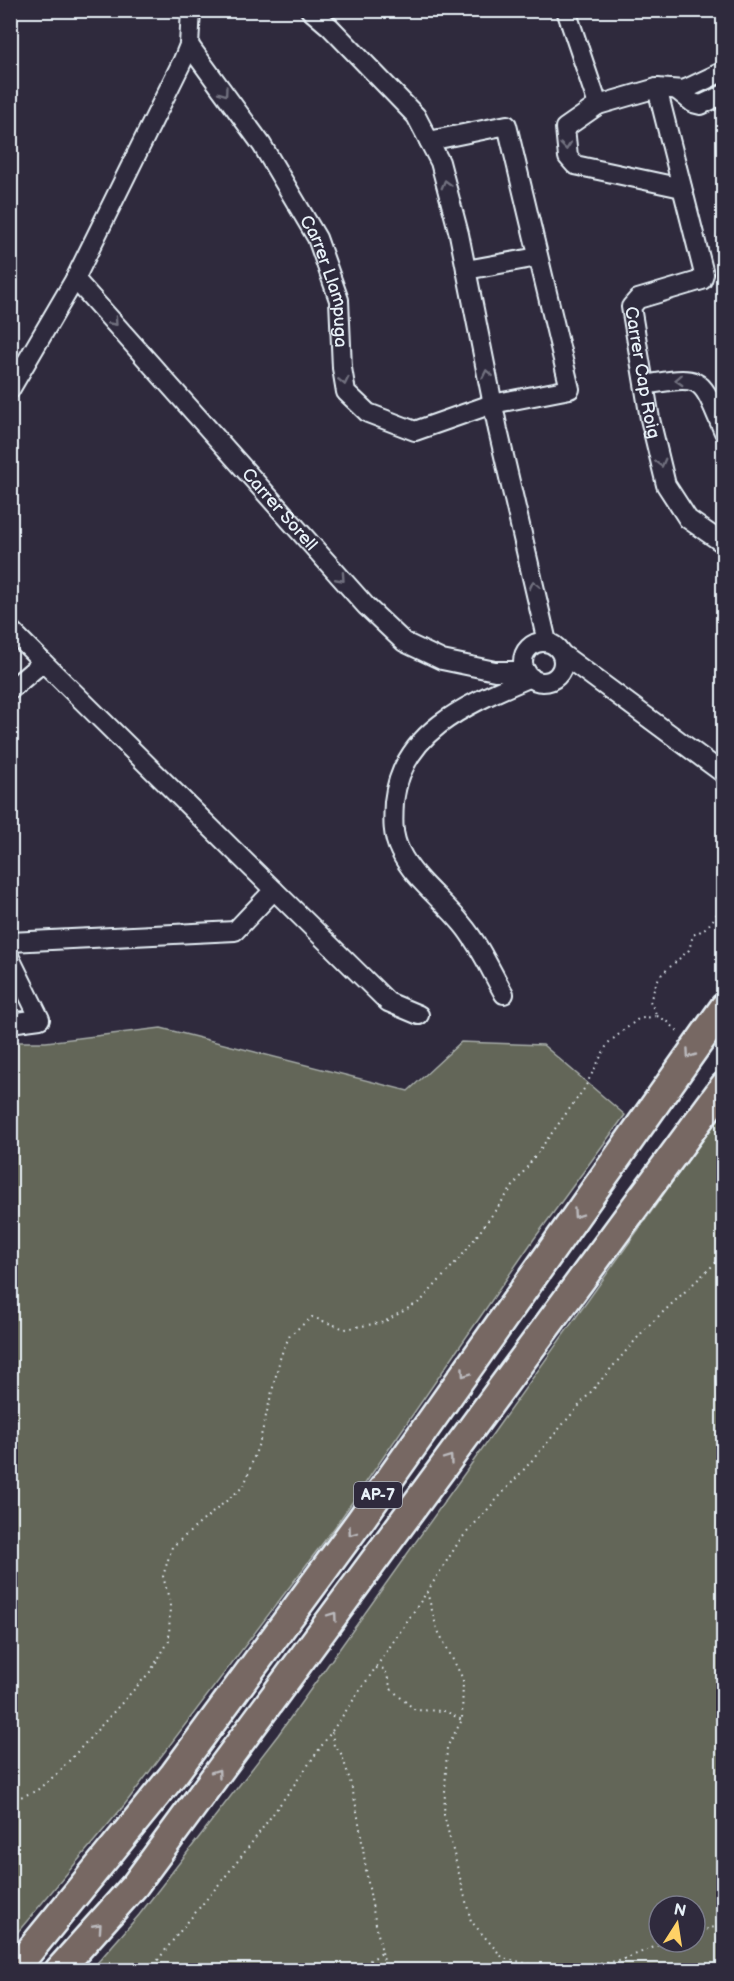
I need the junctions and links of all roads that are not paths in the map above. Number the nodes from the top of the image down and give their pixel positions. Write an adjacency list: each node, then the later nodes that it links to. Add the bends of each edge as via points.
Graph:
1 (191, 10): 4 (street)
2 (310, 10): 10 (street, via 416,116)
3 (566, 10): 9 (street)
4 (189, 45): 14 (street); 17 (street, Carrer Llampuga, one-way to 17, via 262,145 317,238 339,300 346,392 368,413 415,431)
5 (723, 71): 7 (street)
6 (657, 88): 7 (street); 9 (street); 11 (street, Carrer Cap Roig)
7 (680, 90): 8 (street, via 700,105)
8 (723, 94)
9 (598, 105): 11 (street, one-way to 11, via 565,128 568,157 575,165)
10 (429, 141): 12 (street, via 507,125); 13 (street, one-way to 10, via 440,162)
11 (682, 188): 15 (street, Carrer Cap Roig, via 704,274 702,280 638,298 631,307)
12 (538, 257): 13 (street); 17 (street, Carrer Llampuga, via 570,389)
13 (466, 270): 17 (street, one-way to 13)
14 (75, 279): 16 (street); 24 (street, Carrer Sorell, one-way to 24, via 366,606 404,642 442,660)
15 (645, 385): 18 (street, one-way to 15, via 699,383 688,379); 19 (street, Carrer Cap Roig, one-way to 19, via 666,485 688,519)
16 (10, 390)
17 (492, 404): 21 (street, one-way to 17)
18 (723, 432)
19 (723, 544)
20 (10, 629): 23 (street)
21 (547, 642): 22 (street); 25 (street, via 529,648 524,659)
22 (562, 654): 26 (street, via 563,667); 27 (street)
23 (44, 662): 28 (street); 31 (street)
24 (481, 668): 25 (street, Carrer Sorell); 29 (street, via 486,682)
25 (528, 674): 26 (street, via 543,682); 29 (street)
26 (555, 678): 27 (street)
27 (603, 684): 30 (street)
28 (10, 690)
29 (485, 698): 34 (street, via 429,733 407,757 395,795 393,832 409,866 464,925)
30 (723, 774)
31 (274, 890): 32 (street, via 236,931); 36 (street, via 388,1002)
32 (10, 942)
33 (10, 958): 37 (street, via 40,1019)
34 (504, 994)
35 (723, 1006): 39 (highway, AP-7, one-way to 39, via 360,1521 174,1774)
36 (419, 1015)
37 (10, 1023)
38 (723, 1086): 40 (highway, AP-7, one-way to 38, via 135,1885)
39 (14, 1971)
40 (59, 1971)

